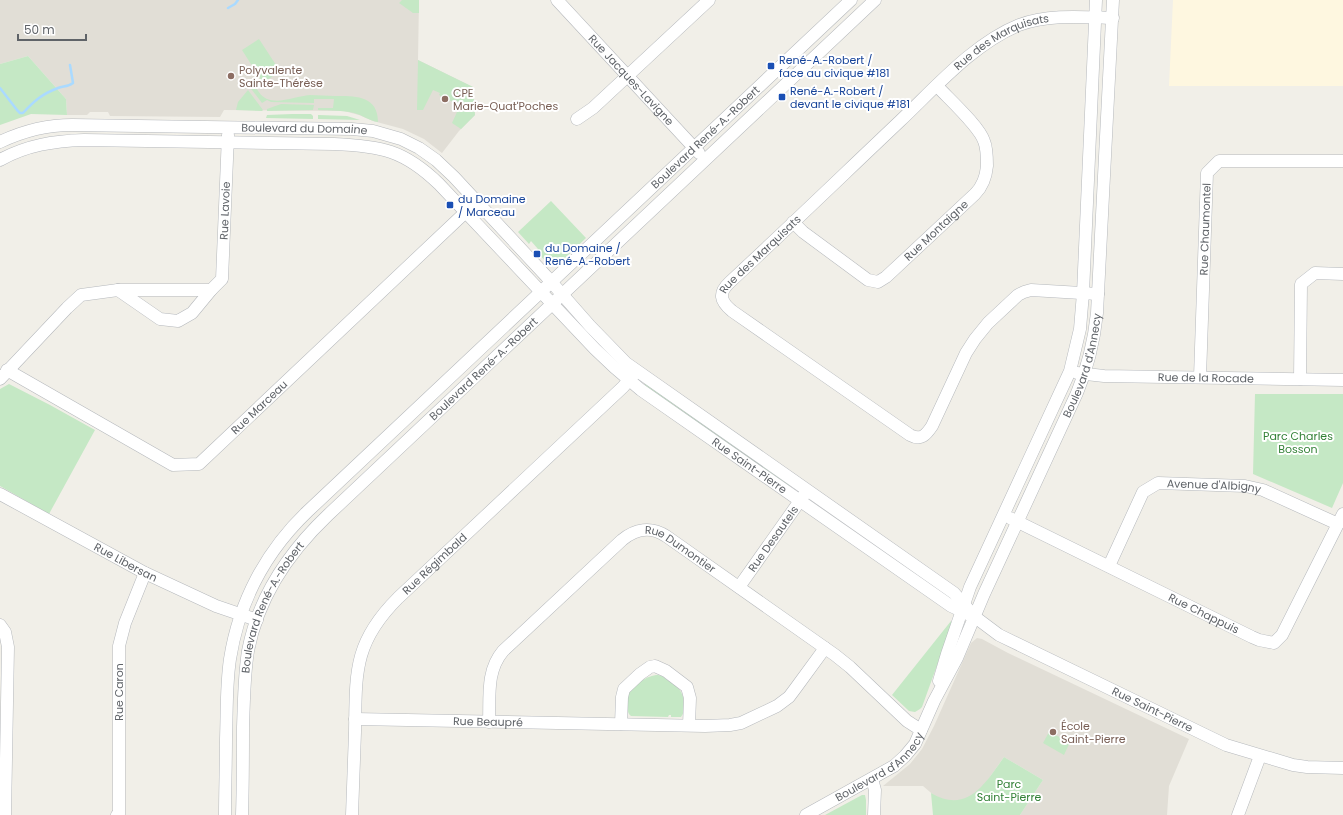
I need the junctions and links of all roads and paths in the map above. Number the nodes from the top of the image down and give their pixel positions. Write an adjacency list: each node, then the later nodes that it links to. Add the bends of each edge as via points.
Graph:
1 (557, 0): 9 (street, Rue Jacques-Lavigne)
2 (709, 0): 9 (street)
3 (851, 0): 15 (street, Boulevard René-A.-Robert)
4 (875, 0): 16 (street, Boulevard René-A.-Robert)
5 (1096, 0): 7 (street, Boulevard d'Annecy)
6 (1113, 0): 8 (street, Boulevard d'Annecy)
7 (1095, 17): 8 (street, Rue des Marquisats); 10 (street, Rue des Marquisats, via 1041,19 1011,29 992,38 976,50); 27 (street, Boulevard d'Annecy)
8 (1112, 18): 28 (street, Boulevard d'Annecy)
9 (628, 76): 11 (street); 15 (street, Rue Jacques-Lavigne)
10 (937, 86): 21 (street, Rue des Marquisats); 21 (street, Rue Montaigne, via 978,130 985,143 986,176 975,194 878,282 868,280)
11 (577, 119)
12 (228, 127): 13 (street, Boulevard du Domaine, via 63,125 27,132); 14 (street, Rue Lavoie); 19 (street, Boulevard du Domaine, via 352,129 394,136 416,146 436,160)
13 (0, 142)
14 (227, 142): 17 (street, Boulevard du Domaine, via 60,141 27,148); 20 (street, Boulevard du Domaine, via 351,144 388,150 425,171); 25 (street, Rue Lavoie, via 222,279)
15 (694, 147): 16 (street, Rue Jacques-Lavigne); 23 (street, Boulevard René-A.-Robert)
16 (706, 159): 29 (street, Boulevard René-A.-Robert)
17 (0, 160)
18 (1343, 161): 35 (street, Rue Chaumontel, via 1219,161 1207,173)
19 (477, 202): 20 (street, Rue Marceau); 23 (street, Boulevard du Domaine)
20 (466, 212): 26 (street, Boulevard du Domaine); 33 (street, Rue Marceau, via 199,464 172,465)
21 (793, 222): 27 (street, Rue des Marquisats, via 726,285 722,294 724,303 916,438 923,437 929,430 974,339 1015,298 1032,290)
22 (1343, 274): 36 (street, via 1315,273 1301,284)
23 (551, 282): 26 (street, Boulevard René-A.-Robert); 29 (street, Rue Saint-Pierre)
24 (118, 290): 25 (street); 25 (street, Rue Lavoie, via 160,319 178,321 192,313); 33 (street, via 81,294)
25 (211, 290)
26 (540, 292): 30 (street, Rue Saint-Pierre); 49 (street, Boulevard René-A.-Robert, via 294,524 260,572)
27 (1083, 293): 28 (street, Rue des Marquisats); 32 (street, Boulevard d'Annecy, via 1080,329)
28 (1098, 294): 34 (street, Boulevard d'Annecy, via 1095,335)
29 (562, 295): 30 (street, Boulevard René-A.-Robert); 31 (street, Rue Saint-Pierre, via 619,356)
30 (552, 304): 37 (street, Rue Saint-Pierre, via 606,361); 51 (street, Boulevard René-A.-Robert, via 308,534 274,581)
31 (636, 370): 37 (street, Rue Régimbald); 39 (street, Rue Saint-Pierre)
32 (1070, 371): 34 (street, Rue de la Rocade); 42 (street, Boulevard d'Annecy)
33 (4, 374)
34 (1084, 374): 35 (street, Rue de la Rocade); 44 (street, Boulevard d'Annecy)
35 (1200, 377): 36 (street, Rue de la Rocade)
36 (1300, 379): 38 (street, Rue de la Rocade)
37 (629, 380): 41 (street, Rue Saint-Pierre); 55 (street, Rue Régimbald, via 382,616 367,638 359,661)
38 (1343, 380)
39 (807, 490): 41 (street, Rue Desautels); 48 (street, Rue Saint-Pierre, via 954,593)
40 (0, 494): 46 (street, Rue Libersan)
41 (800, 501): 47 (street, Rue Desautels); 48 (street, Rue Saint-Pierre, via 951,606)
42 (1004, 515): 44 (street, Rue Chappuis); 48 (street, Boulevard d'Annecy, via 970,587)
43 (1340, 519): 45 (street, Avenue d'Albigny, via 1263,490 1245,486 1158,483 1143,492); 45 (street, Rue Chappuis, via 1282,635 1274,643 1259,640)
44 (1017, 521): 45 (street, Rue Chappuis); 50 (street, Boulevard d'Annecy)
45 (1109, 566)
46 (145, 573): 49 (street, Rue Libersan, via 216,606); 64 (street, Rue Caron, via 125,623 119,646)
47 (739, 587): 53 (street, Rue Dumontier); 56 (street, Rue Dumontier, via 662,533 648,529 630,534 500,654 490,677)
48 (963, 608): 50 (street, Rue Saint-Pierre); 54 (street, Boulevard d'Annecy)
49 (241, 614): 51 (street, Rue Libersan); 65 (street, Boulevard René-A.-Robert, via 228,678)
50 (975, 617): 54 (street, Boulevard d'Annecy); 60 (street, Rue Saint-Pierre, via 1008,641 1182,722 1219,742)
51 (257, 620): 66 (street, Boulevard René-A.-Robert, via 245,671)
52 (0, 625): 63 (street, via 5,632 8,647)
53 (825, 648): 58 (street, Rue Beaupré, via 795,689 777,706 751,720 735,725); 59 (street, Rue Dumontier, via 850,667 907,721)
54 (934, 701): 59 (street, Boulevard d'Annecy)
55 (355, 719): 56 (street, Rue Beaupré); 67 (street, Rue Régimbald)
56 (489, 722): 57 (street, Rue Beaupré)
57 (621, 724): 58 (street, Rue Beaupré); 58 (street, via 624,689 640,674 656,666 687,687 690,698)
58 (689, 725)
59 (921, 730): 62 (street, Boulevard d'Annecy, via 902,759)
60 (1260, 756): 61 (street, Rue Saint-Pierre, via 1301,766); 70 (street)
61 (1343, 768)
62 (872, 779): 68 (street, Boulevard d'Annecy); 69 (street, via 875,790)
63 (6, 815)
64 (117, 815)
65 (225, 815)
66 (242, 815)
67 (352, 815)
68 (806, 815)
69 (874, 815)
70 (1238, 815)

